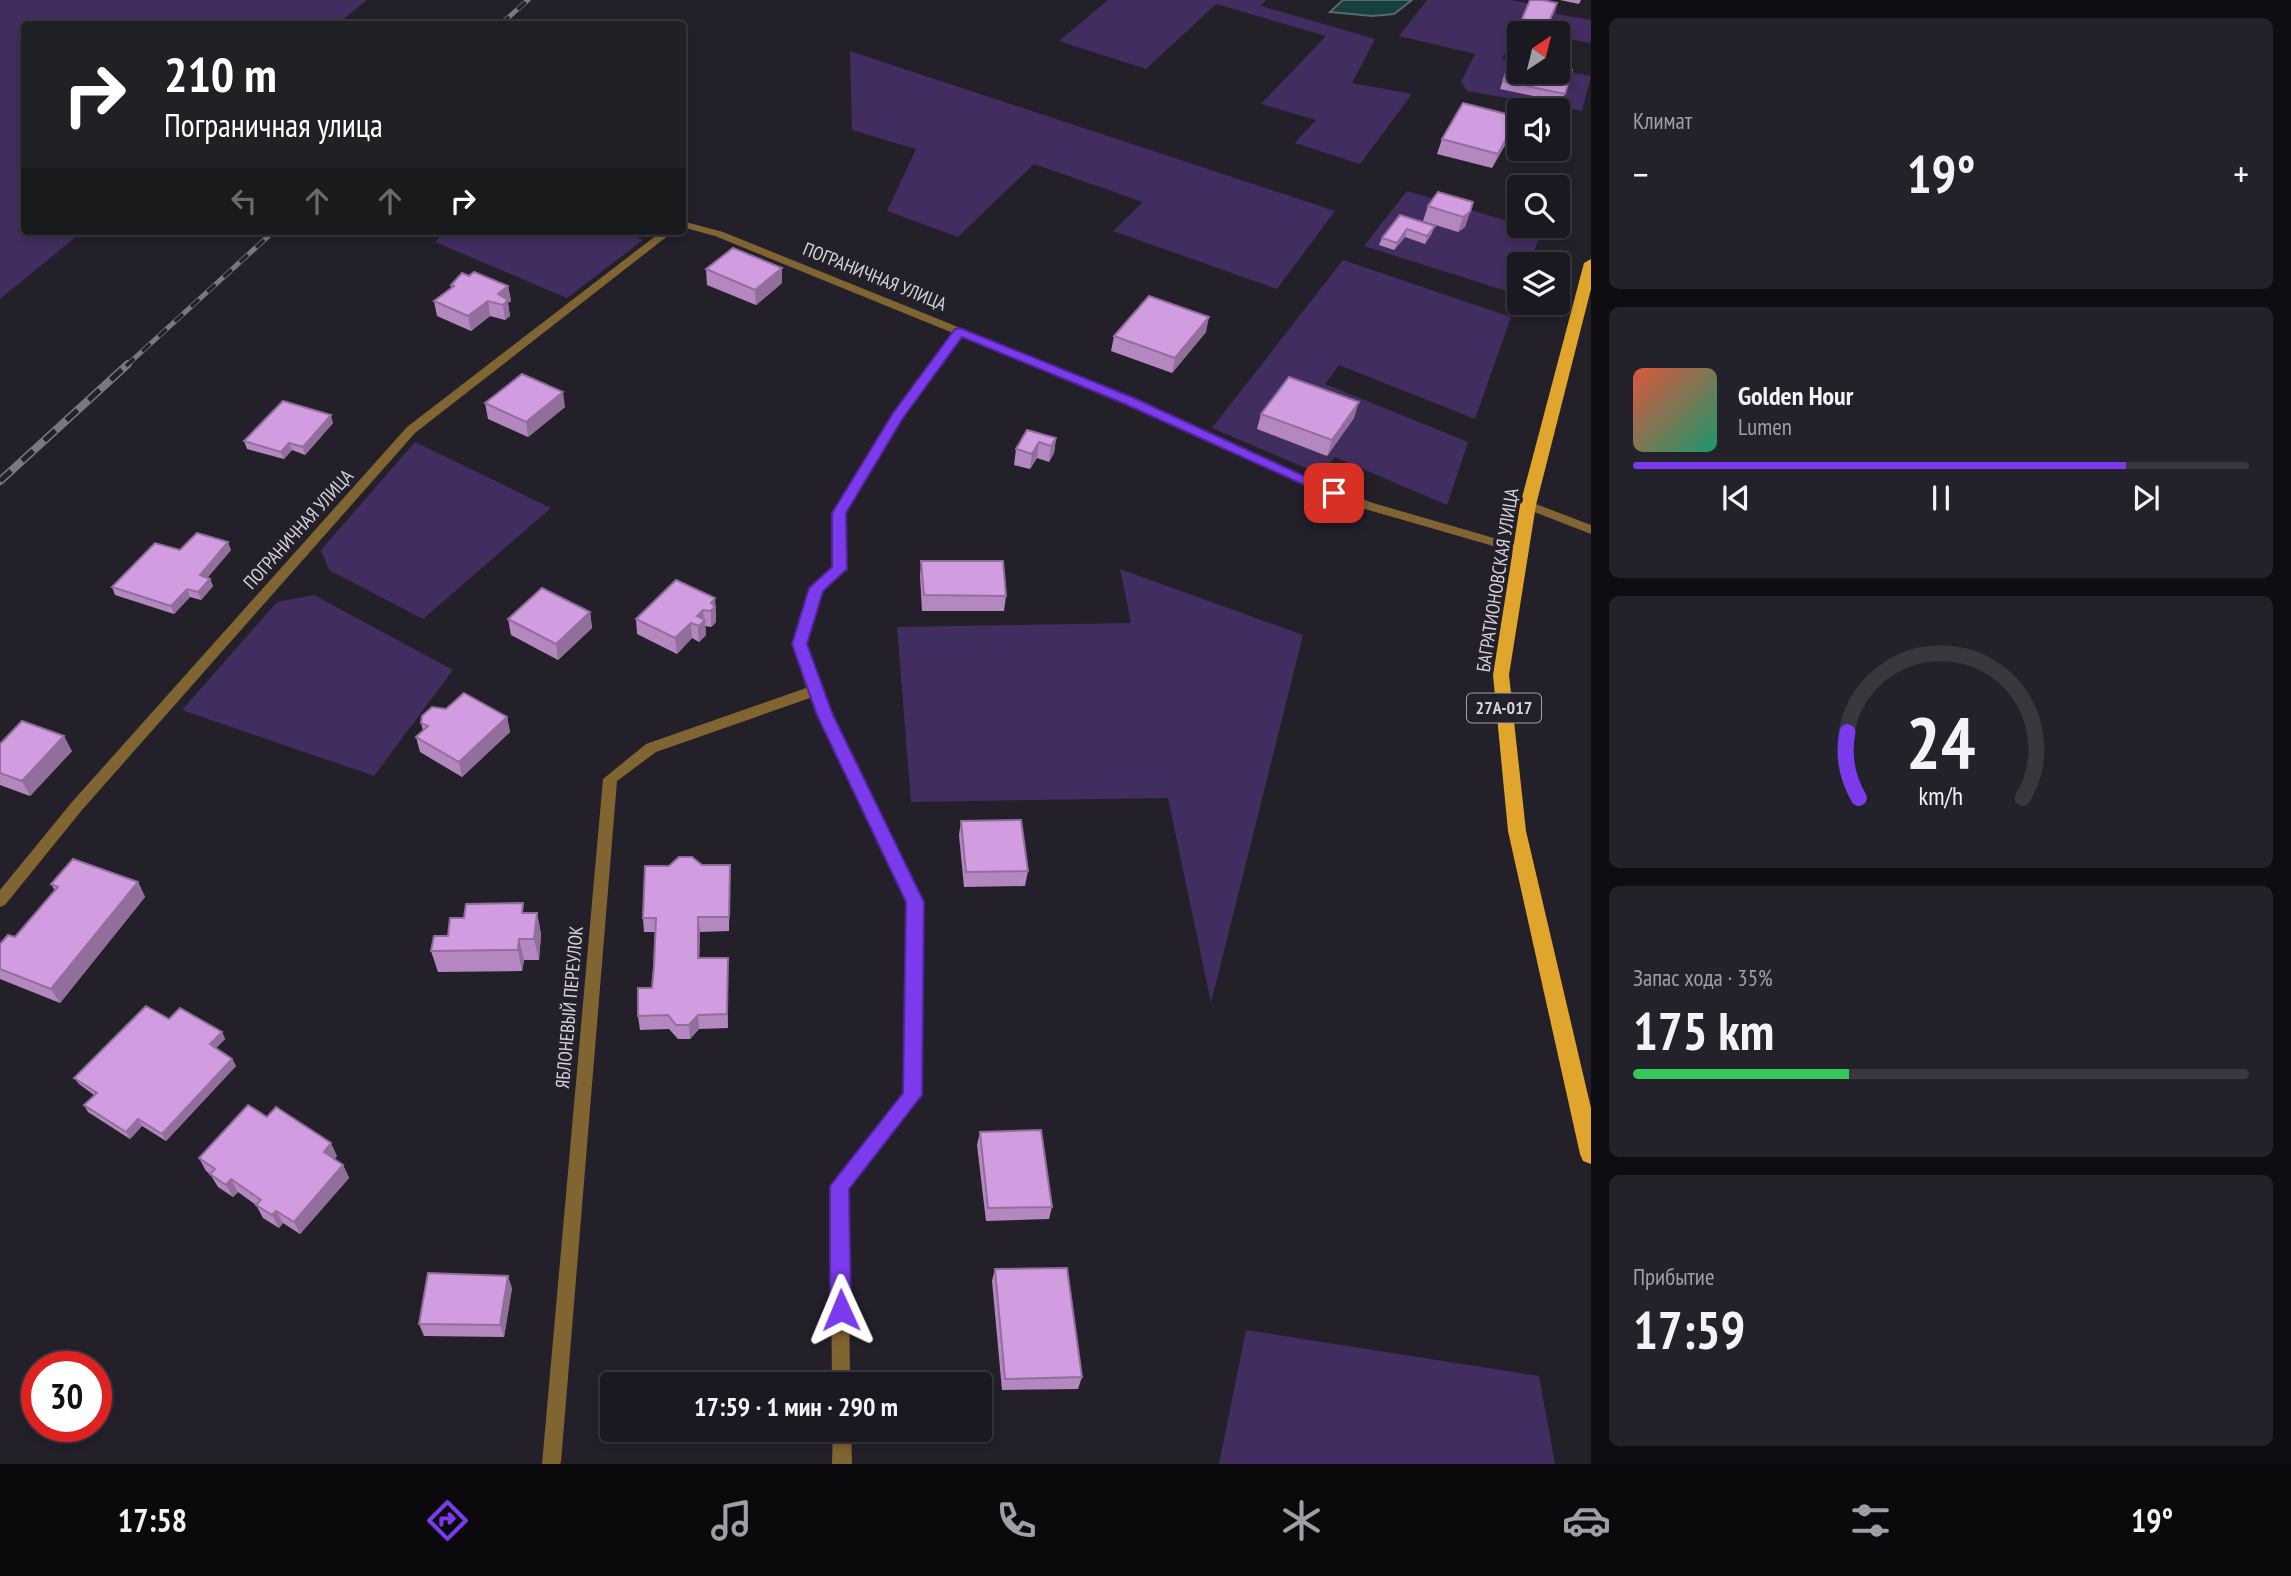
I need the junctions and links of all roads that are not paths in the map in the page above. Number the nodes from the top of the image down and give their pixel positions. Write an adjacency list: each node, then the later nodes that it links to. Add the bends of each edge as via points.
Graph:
1 (686, 225): 4 (street, ПОГРАНИЧНАЯ УЛИЦА, via 719,234)
2 (664, 235): 9 (street, ПОГРАНИЧНАЯ УЛИЦА, via 411,430 76,806)
3 (1591, 263): 5 (main road, БАГРАТИОНОВСКАЯ УЛИЦА / 27А-017)
4 (960, 332): 7 (street, ПОГРАНИЧНАЯ УЛИЦА, via 1130,401 1316,486); 8 (street, via 898,416 839,513 839,569 816,588 800,644)
5 (1528, 505): 6 (street); 7 (main road, БАГРАТИОНОВСКАЯ УЛИЦА / 27А-017)
6 (1591, 530)
7 (1521, 550): 10 (main road, БАГРАТИОНОВСКАЯ УЛИЦА / 27А-017, via 1501,675 1517,831)
8 (814, 691): 11 (street, via 915,902 912,1095 839,1186); 13 (street, ЯБЛОНЕВЫЙ ПЕРЕУЛОК, via 651,748 610,779)
9 (0, 901)
10 (1591, 1154)
11 (841, 1372)
12 (842, 1442): 14 (street)
13 (551, 1462)
14 (842, 1464)

